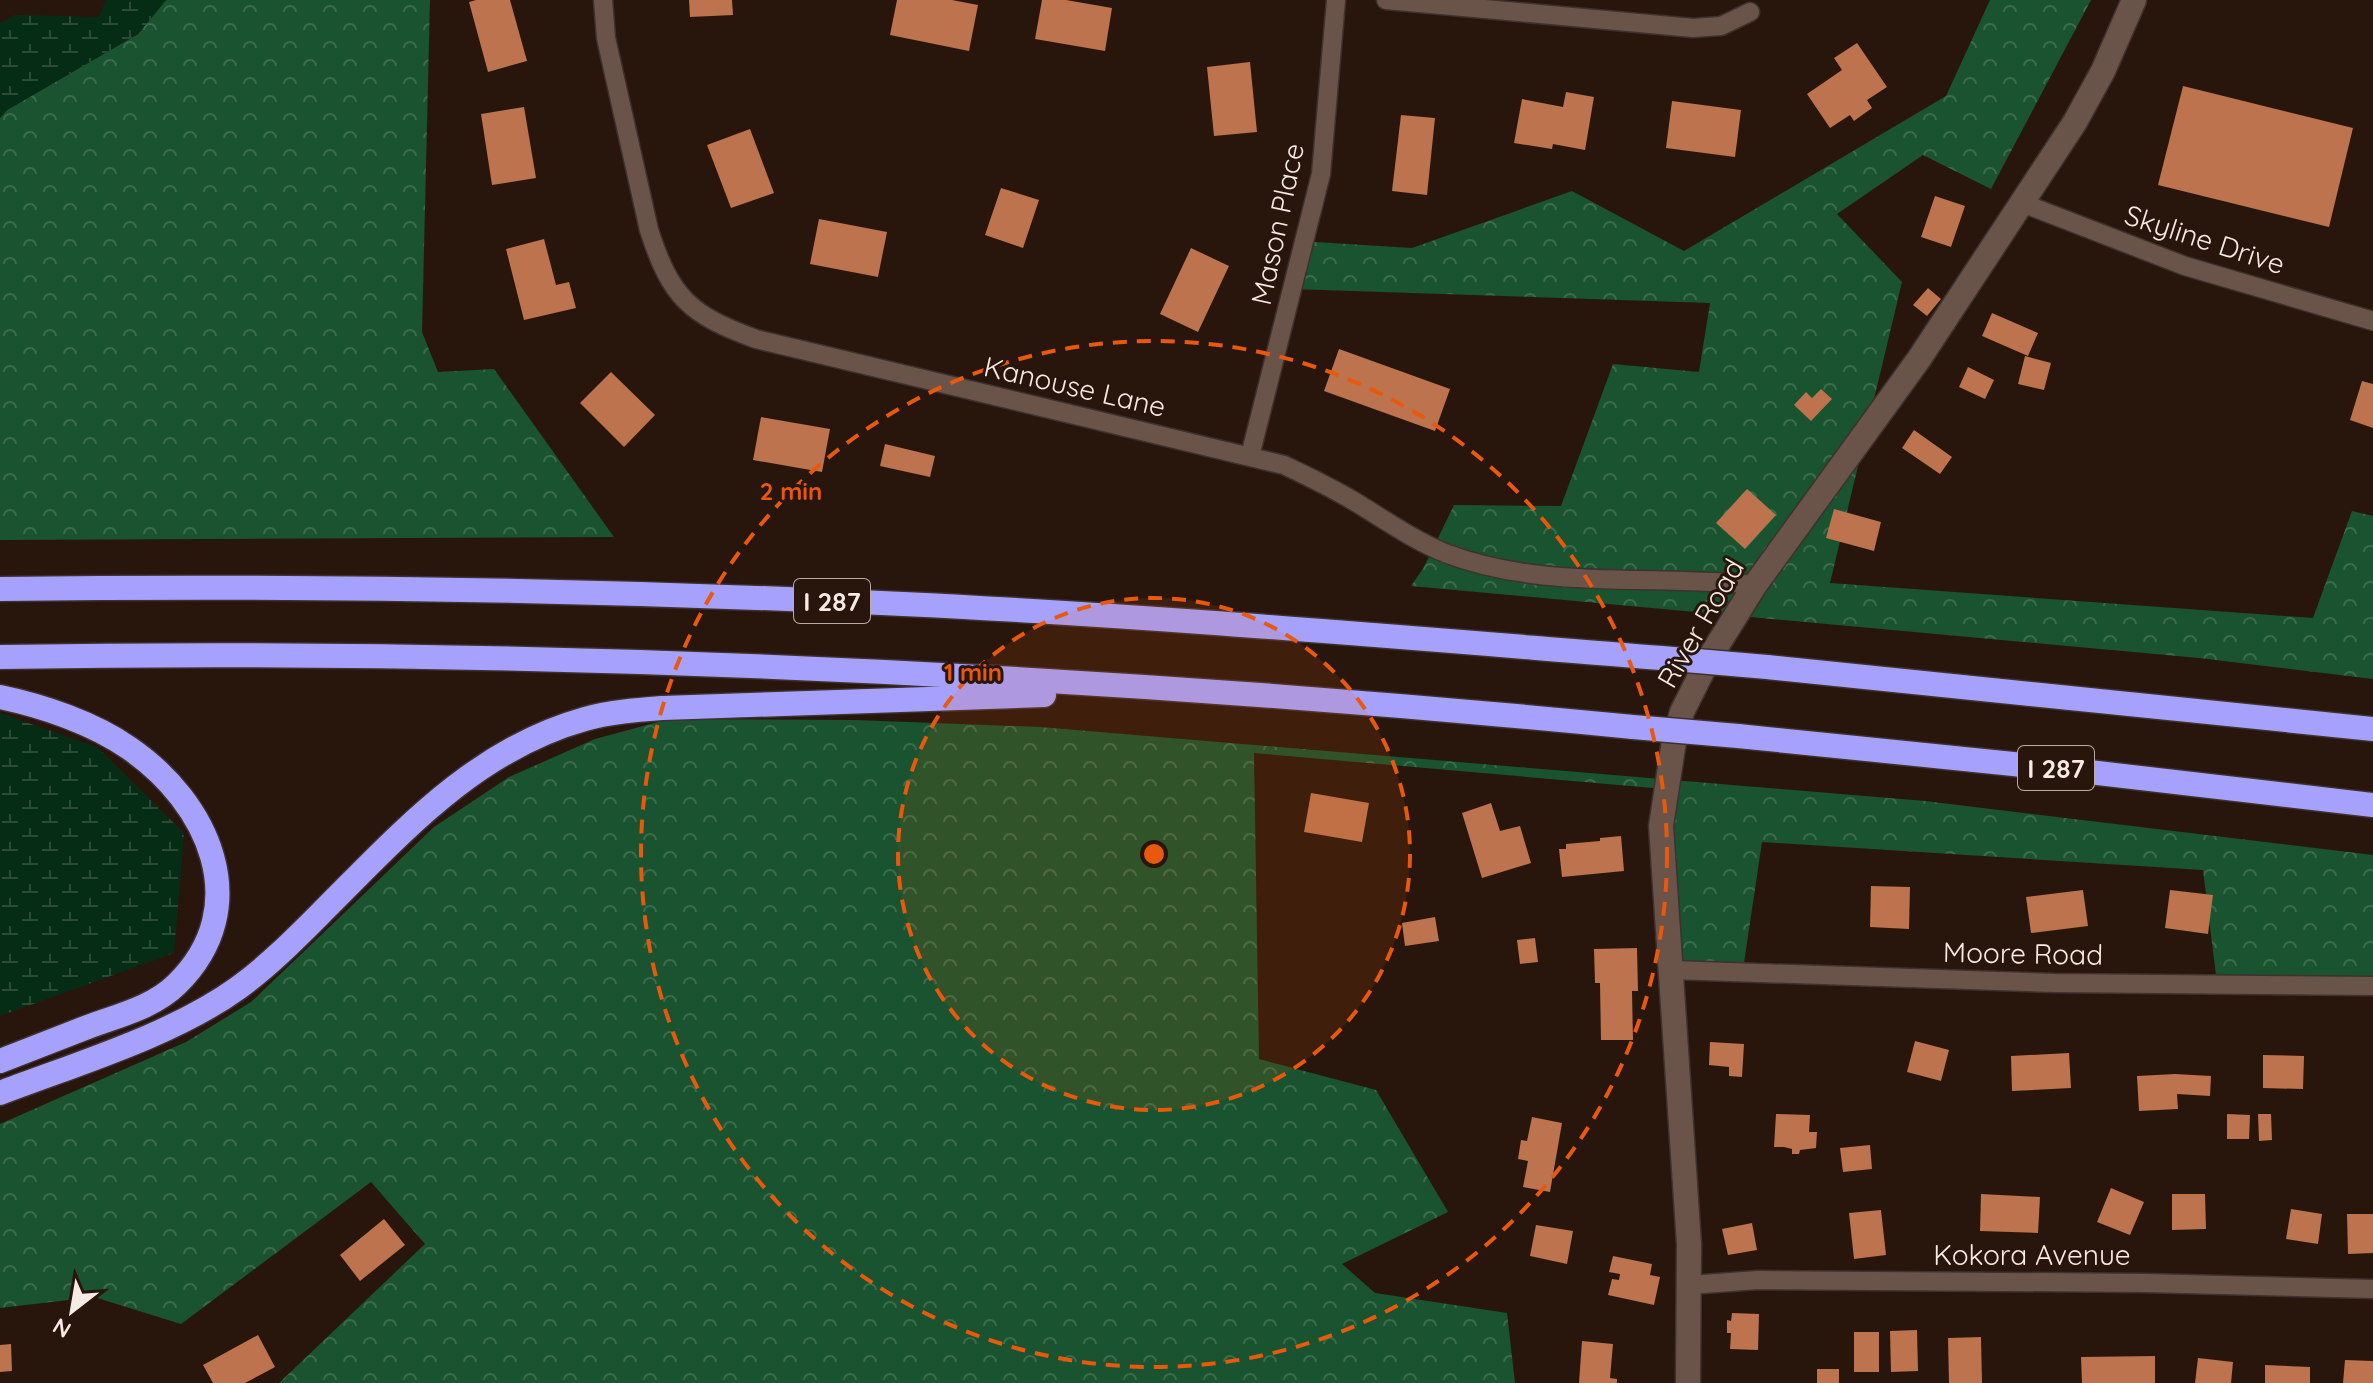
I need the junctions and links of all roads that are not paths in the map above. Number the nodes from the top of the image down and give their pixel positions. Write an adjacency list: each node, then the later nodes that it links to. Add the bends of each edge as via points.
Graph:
1 (603, 0): 8 (street, Kanouse Lane, via 606,38 649,230 668,278 688,306 756,339)
2 (1336, 0): 8 (street, Mason Place, via 1321,174)
3 (1386, 0): 5 (street, via 1693,28 1721,26)
4 (2134, 0): 6 (street, River Road, via 2075,122)
5 (1750, 12)
6 (2022, 203): 7 (street, Skyline Drive, via 2185,266); 9 (street, River Road, via 1919,359)
7 (2373, 321)
8 (1250, 456): 9 (street, Kanouse Lane, via 1284,465 1405,533 1472,562 1608,580)
9 (1755, 585): 16 (street, River Road, via 1693,688 1674,741 1661,826)
10 (0, 589): 14 (highway, I 287, bridge, via 435,589 903,604 1662,658)
11 (0, 657): 12 (highway, I 287, via 589,660)
12 (1210, 691): 15 (highway, I 287, bridge, via 1738,736); 19 (highway, via 677,707 620,712 556,728 447,790 279,954 212,1006)
13 (0, 697): 18 (highway, via 100,731 152,765 192,809 206,835 218,885 211,930 176,986 139,1008)
14 (2373, 729)
15 (2373, 805)
16 (1673, 970): 17 (street, Moore Road, via 2055,983); 20 (street, River Road)
17 (2373, 986)
18 (0, 1061)
19 (0, 1093)
20 (1690, 1285): 21 (street, Kokora Avenue, via 1773,1280); 22 (street, River Road)
21 (2373, 1289)
22 (1688, 1383)

